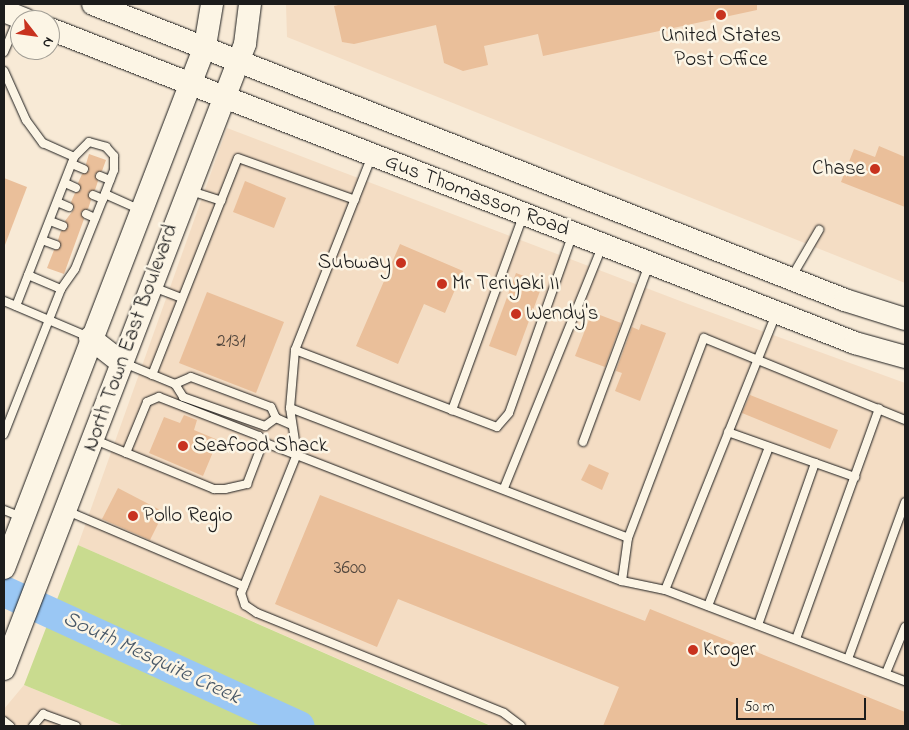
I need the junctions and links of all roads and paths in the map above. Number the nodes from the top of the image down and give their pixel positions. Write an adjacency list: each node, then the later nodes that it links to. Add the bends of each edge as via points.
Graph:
1 (93, 4): 6 (main road, Gus Thomasson Road)
2 (212, 4): 6 (main road, North Town East Boulevard)
3 (250, 4): 8 (main road, North Town East Boulevard)
4 (10, 34): 7 (lane)
5 (60, 34): 10 (main road, Gus Thomasson Road)
6 (205, 46): 8 (main road, Gus Thomasson Road); 10 (main road, North Town East Boulevard)
7 (4, 52)
8 (238, 59): 11 (main road, North Town East Boulevard); 43 (main road, Gus Thomasson Road)
9 (4, 71): 13 (lane, via 26,120 43,143)
10 (189, 85): 11 (main road, Gus Thomasson Road); 26 (main road, North Town East Boulevard)
11 (223, 98): 12 (main road, Gus Thomasson Road); 19 (main road, North Town East Boulevard)
12 (372, 156): 22 (lane); 28 (main road, Gus Thomasson Road)
13 (73, 160): 14 (lane); 16 (lane, via 89,142 106,147 114,156); 17 (lane)
14 (84, 169)
15 (100, 176): 16 (lane)
16 (110, 180): 21 (lane)
17 (65, 183): 18 (lane); 24 (lane)
18 (76, 188)
19 (187, 190): 23 (lane); 44 (main road, North Town East Boulevard)
20 (93, 195): 21 (lane)
21 (104, 196): 26 (lane); 29 (lane)
22 (355, 200): 23 (lane, via 238,158); 53 (lane)
23 (221, 201): 46 (lane)
24 (57, 202): 25 (lane); 30 (lane)
25 (69, 207)
26 (141, 210): 52 (main road, North Town East Boulevard)
27 (86, 214): 29 (lane)
28 (524, 214): 34 (main road, Gus Thomasson Road); 61 (lane)
29 (95, 218): 35 (lane)
30 (50, 220): 31 (lane); 36 (lane)
31 (63, 226)
32 (819, 230): 43 (lane)
33 (79, 233): 35 (lane)
34 (573, 234): 38 (main road, Gus Thomasson Road); 61 (lane, via 509,413 496,427)
35 (88, 237): 40 (lane)
36 (42, 240): 37 (lane); 42 (lane)
37 (56, 245)
38 (602, 245): 41 (main road, Gus Thomasson Road); 75 (lane)
39 (72, 252): 40 (lane)
40 (81, 256): 45 (lane)
41 (650, 263): 49 (main road, Gus Thomasson Road); 69 (lane)
42 (28, 275): 45 (lane); 48 (lane)
43 (791, 278): 49 (main road); 50 (main road, Gus Thomasson Road)
44 (149, 286): 46 (lane); 56 (main road, North Town East Boulevard)
45 (61, 289): 51 (lane)
46 (182, 298): 57 (lane)
47 (4, 301): 48 (lane)
48 (16, 306): 51 (lane)
49 (777, 312): 54 (main road, Gus Thomasson Road, via 855,343); 55 (lane)
50 (905, 319)
51 (48, 320): 52 (lane); 66 (lane)
52 (90, 338): 56 (main road); 78 (main road, North Town East Boulevard)
53 (295, 350): 59 (lane); 61 (lane)
54 (905, 357)
55 (758, 359): 60 (lane); 65 (lane); 79 (lane, via 704,338)
56 (121, 362): 57 (lane); 67 (main road, North Town East Boulevard)
57 (152, 375): 58 (lane)
58 (175, 384): 62 (lane, via 190,377 271,406); 62 (lane, via 183,397 265,426)
59 (290, 408): 64 (lane); 75 (lane)
60 (879, 409): 63 (lane); 74 (lane)
61 (452, 410)
62 (276, 418): 64 (lane)
63 (905, 420)
64 (292, 425): 72 (lane)
65 (728, 432): 70 (lane); 83 (lane)
66 (4, 434)
67 (94, 439): 71 (lane); 77 (main road, North Town East Boulevard)
68 (263, 442): 71 (lane, via 247,484 238,489 214,489); 71 (lane, via 259,436 159,397 147,402); 72 (lane)
69 (583, 442)
70 (769, 447): 73 (lane); 84 (lane)
71 (126, 453)
72 (296, 454): 81 (lane); 82 (lane)
73 (815, 463): 74 (lane); 85 (lane)
74 (855, 477): 87 (lane)
75 (504, 488): 79 (lane)
76 (905, 502): 88 (lane)
77 (67, 510): 82 (lane); 89 (main road, North Town East Boulevard)
78 (13, 514): 80 (main road, North Town East Boulevard)
79 (628, 538): 81 (lane)
80 (7, 558)
81 (622, 581): 83 (lane)
82 (244, 586): 96 (lane, via 241,594 245,605 257,613 504,713)
83 (665, 590): 84 (lane)
84 (708, 606): 85 (lane)
85 (758, 625): 87 (lane)
86 (905, 627): 90 (lane)
87 (796, 639): 88 (lane)
88 (848, 659): 90 (lane)
89 (9, 661)
90 (886, 674): 91 (lane)
91 (905, 680)
92 (4, 721): 93 (lane)
93 (10, 726)
94 (33, 726): 95 (lane, via 43,714)
95 (76, 726)
96 (521, 726)

